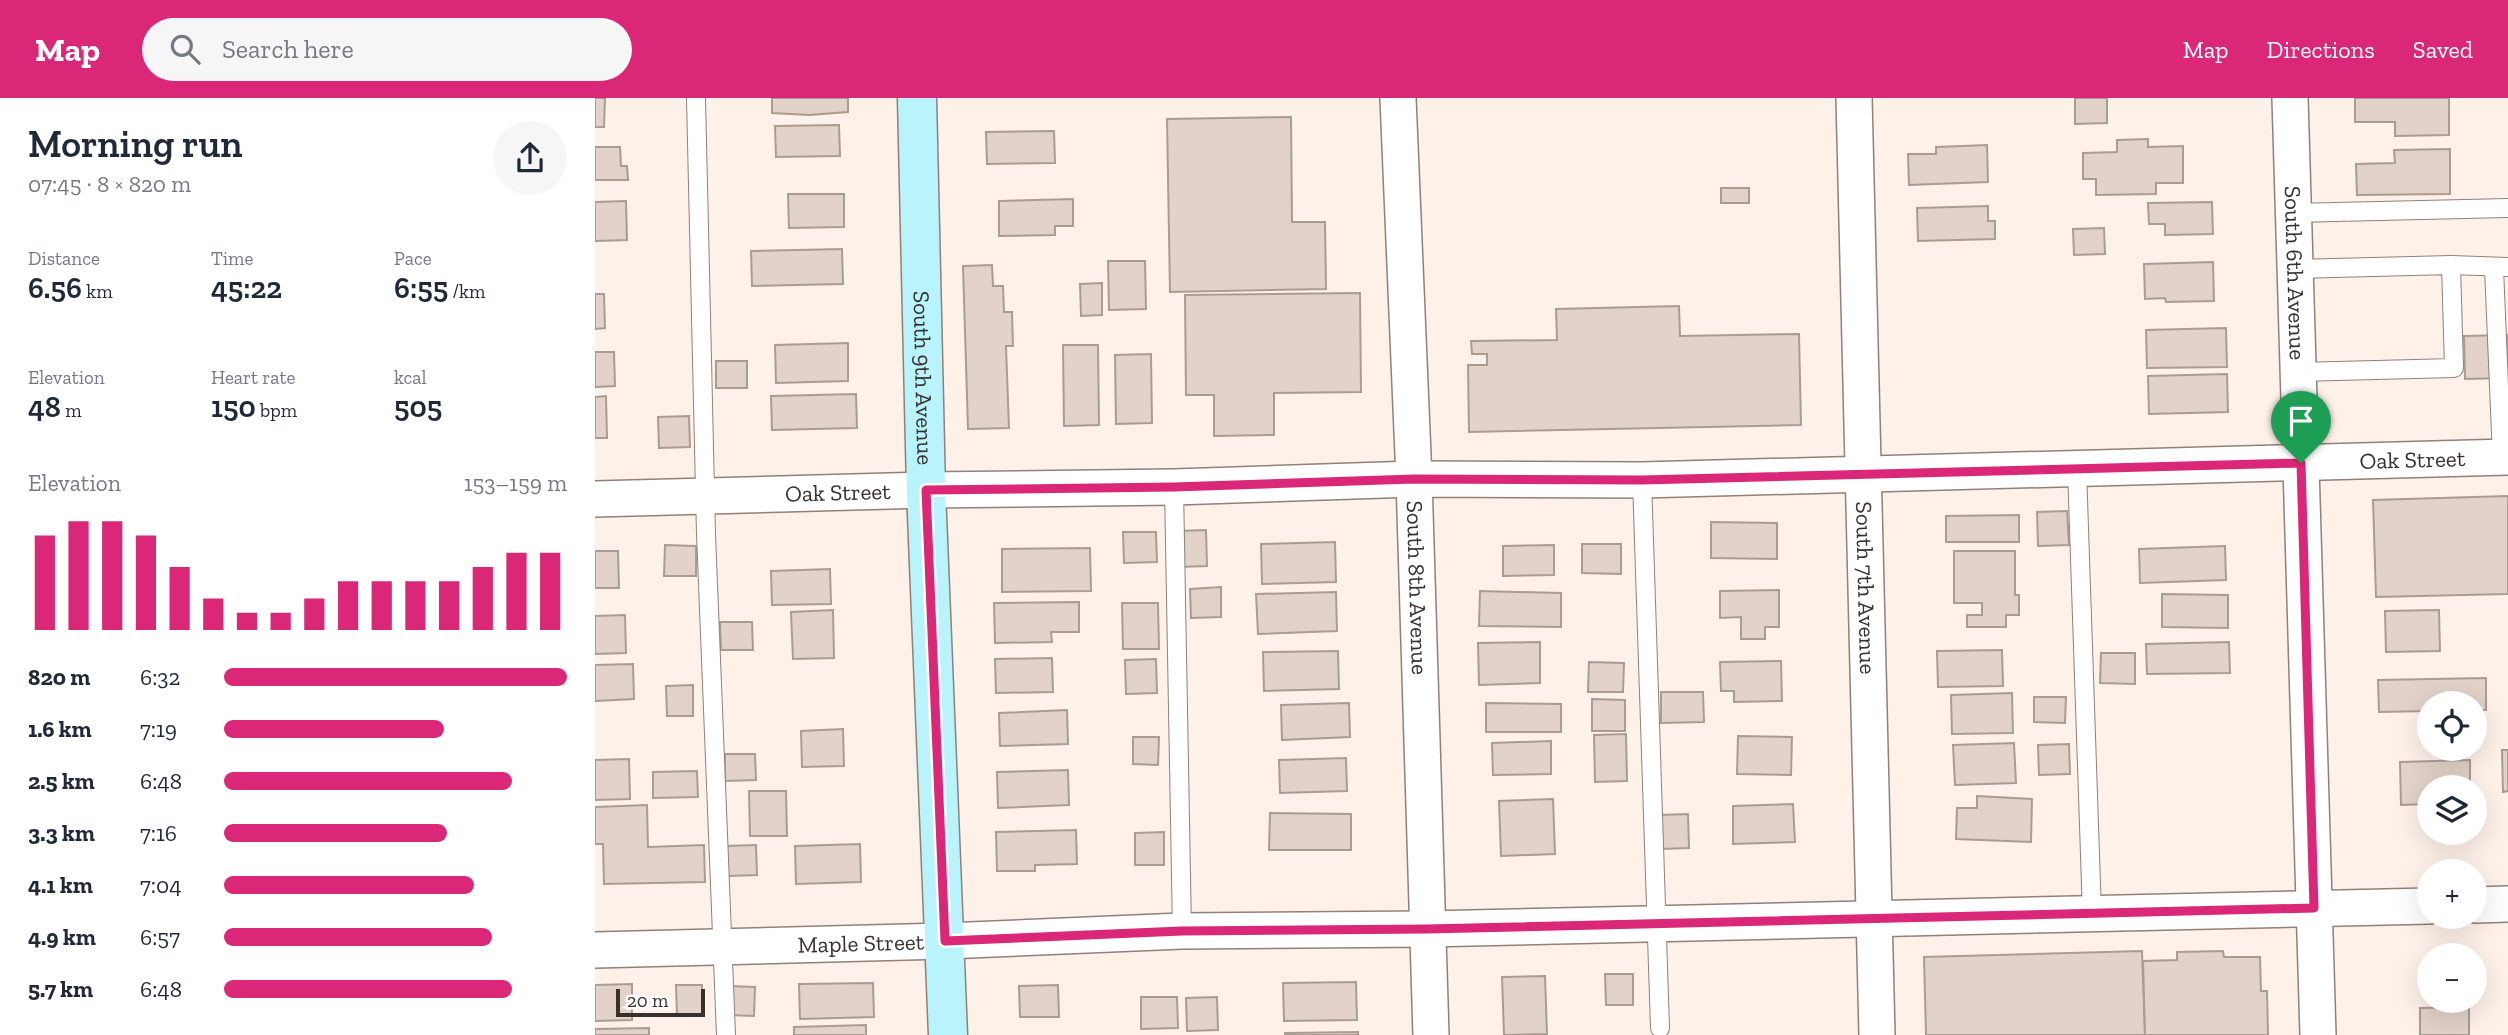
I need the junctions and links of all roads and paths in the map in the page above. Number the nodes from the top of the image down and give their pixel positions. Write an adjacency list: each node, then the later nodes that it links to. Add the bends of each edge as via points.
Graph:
1 (697, 98): 20 (lane)
2 (916, 98): 19 (street, South 9th Avenue)
3 (1398, 98): 16 (street, South 8th Avenue)
4 (1854, 98): 15 (street, South 7th Avenue)
5 (2290, 98): 7 (street, South 6th Avenue)
6 (2508, 208): 7 (lane)
7 (2293, 213): 10 (street, South 6th Avenue)
8 (2451, 265): 9 (lane); 10 (lane); 11 (lane, via 2454,368)
9 (2501, 268): 12 (lane)
10 (2295, 269): 11 (street, South 6th Avenue)
11 (2298, 372): 13 (street, South 6th Avenue)
12 (2505, 457): 13 (street, Oak Street)
13 (2301, 463): 14 (street, Oak Street); 25 (street, South 6th Avenue)
14 (2077, 469): 15 (street, Oak Street); 26 (lane)
15 (1865, 474): 17 (street, Oak Street); 27 (street, South 7th Avenue)
16 (1414, 479): 17 (street, Oak Street); 18 (street, Oak Street); 29 (street, South 8th Avenue)
17 (1642, 480): 28 (lane)
18 (1174, 487): 19 (street, Oak Street); 30 (lane)
19 (926, 490): 20 (street, Oak Street); 31 (street, South 9th Avenue)
20 (705, 497): 21 (street, Oak Street); 32 (lane)
21 (595, 499)
22 (2508, 904): 23 (street)
23 (2487, 905)
24 (2417, 906): 25 (street, Maple Street)
25 (2314, 908): 26 (street, Maple Street); 39 (street, South 6th Avenue)
26 (2092, 914): 27 (street, Maple Street)
27 (1875, 919): 28 (street, Maple Street); 38 (street, South 7th Avenue)
28 (1656, 924): 29 (street, Maple Street); 34 (lane)
29 (1427, 929): 30 (street, Maple Street); 37 (street, South 8th Avenue)
30 (1182, 931): 31 (street, Maple Street)
31 (945, 941): 32 (street, Maple Street); 36 (street, South 9th Avenue)
32 (724, 946): 33 (street, Maple Street); 35 (lane)
33 (595, 950)
34 (1660, 1028)
35 (726, 1035)
36 (948, 1035)
37 (1431, 1035)
38 (1877, 1035)
39 (2318, 1035)

